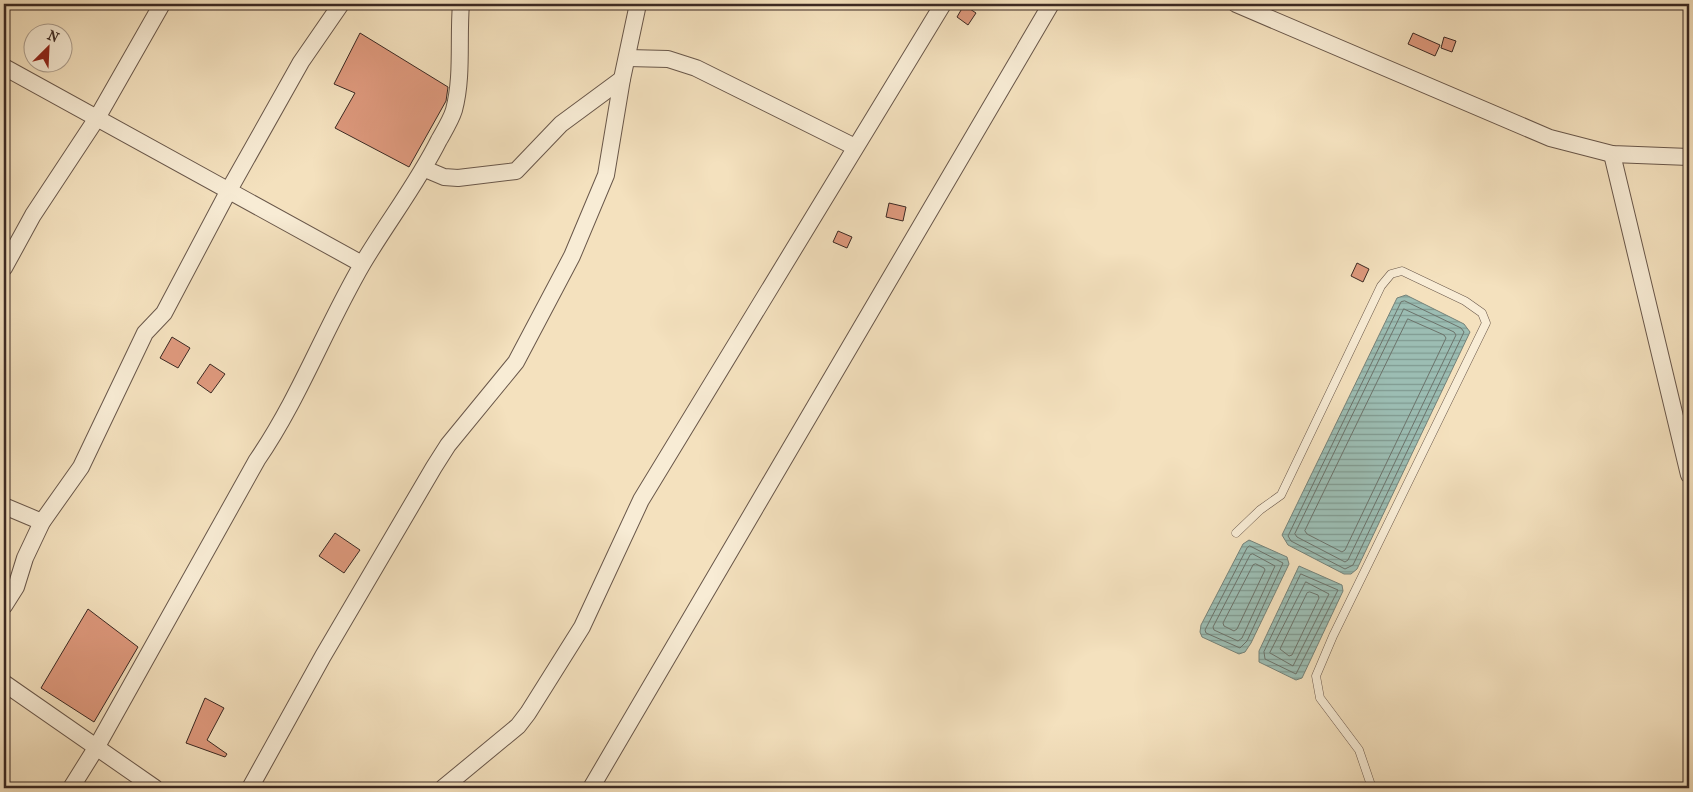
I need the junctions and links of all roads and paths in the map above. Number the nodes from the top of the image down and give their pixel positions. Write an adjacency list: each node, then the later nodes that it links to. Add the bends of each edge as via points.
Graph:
1 (162, 4): 11 (street)
2 (341, 4): 16 (street, via 301,62)
3 (462, 4): 15 (street, via 458,37 459,85 454,112)
4 (638, 4): 8 (street)
5 (941, 4): 12 (street)
6 (1051, 4): 30 (street)
7 (1236, 4): 13 (street, via 1550,138)
8 (628, 58): 10 (street); 12 (street, via 668,59 696,68)
9 (4, 67): 11 (street)
10 (622, 79): 15 (street, via 561,124 516,171 458,178 444,177); 28 (street, via 606,175 572,256 522,352 434,467)
11 (97, 118): 16 (street); 18 (street, via 33,215)
12 (855, 147): 29 (street, via 641,500 582,627 528,713 518,726)
13 (1612, 154): 14 (street); 19 (street)
14 (1689, 157)
15 (425, 169): 17 (street)
16 (229, 190): 17 (street); 21 (street, via 164,313 145,334 82,467)
17 (362, 264): 25 (street, via 277,431 257,460)
18 (4, 268)
19 (1689, 475)
20 (4, 506): 21 (street)
21 (42, 522): 23 (street, via 16,587)
22 (1236, 533): 31 (lane, via 1281,495 1381,286 1391,274 1402,271 1465,301 1482,313 1486,323 1316,676 1320,698 1359,750)
23 (4, 606)
24 (4, 683): 25 (street)
25 (96, 748): 26 (street); 27 (street)
26 (72, 788)
27 (155, 788)
28 (250, 788)
29 (443, 788)
30 (591, 788)
31 (1372, 788)

